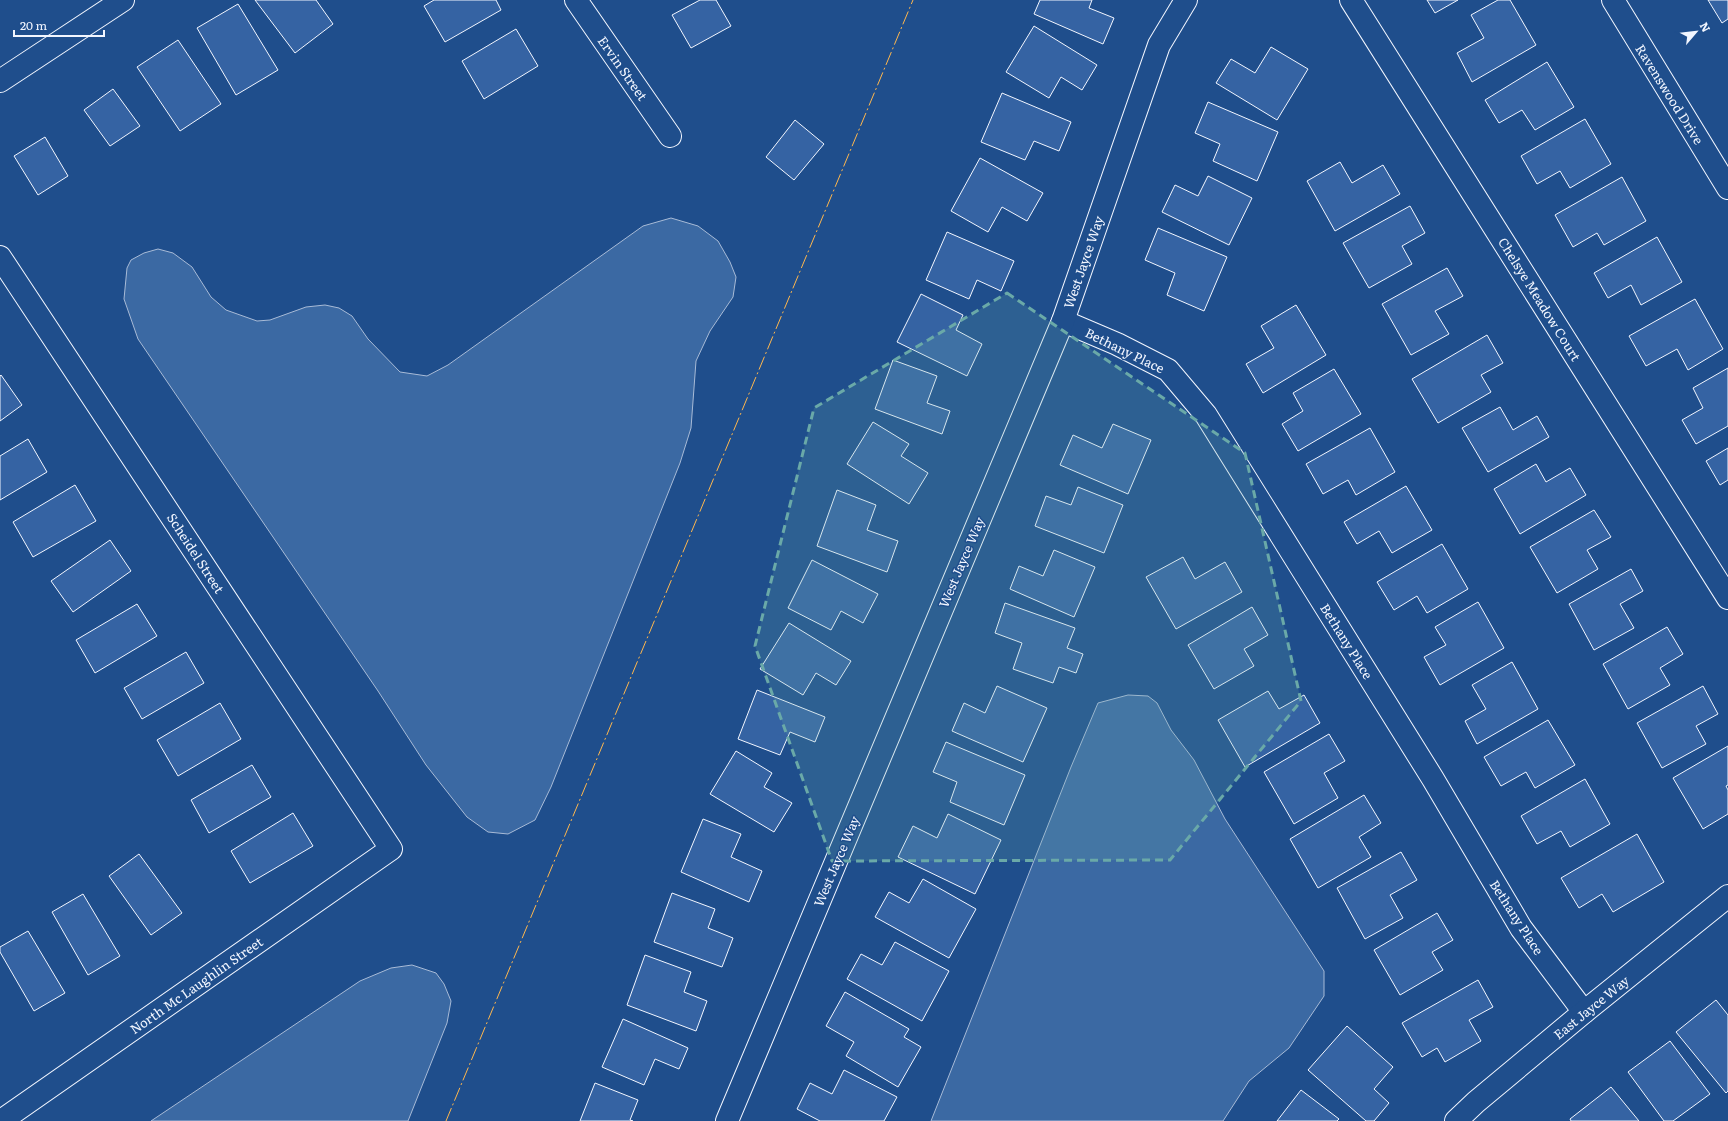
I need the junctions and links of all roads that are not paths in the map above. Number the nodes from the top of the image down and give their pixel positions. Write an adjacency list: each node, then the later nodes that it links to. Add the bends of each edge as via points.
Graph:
1 (123, 0): 6 (street)
2 (576, 0): 7 (street, Ervin Street)
3 (1186, 0): 10 (street, West Jayce Way, via 1159,45)
4 (1351, 0): 11 (street, Chelsye Meadow Court)
5 (1612, 0): 8 (street, Ravenswood Drive)
6 (0, 81)
7 (670, 136)
8 (1728, 188)
9 (0, 257): 12 (street, Scheidel Street)
10 (1063, 321): 14 (street, Bethany Place, via 1168,370 1206,415 1433,779 1521,928); 16 (street, West Jayce Way)
11 (1728, 598)
12 (391, 849): 15 (street, North Mc Laughlin Street)
13 (1728, 896): 14 (street, East Jayce Way)
14 (1584, 1012): 17 (street, East Jayce Way)
15 (1, 1121)
16 (727, 1121)
17 (1456, 1121)

